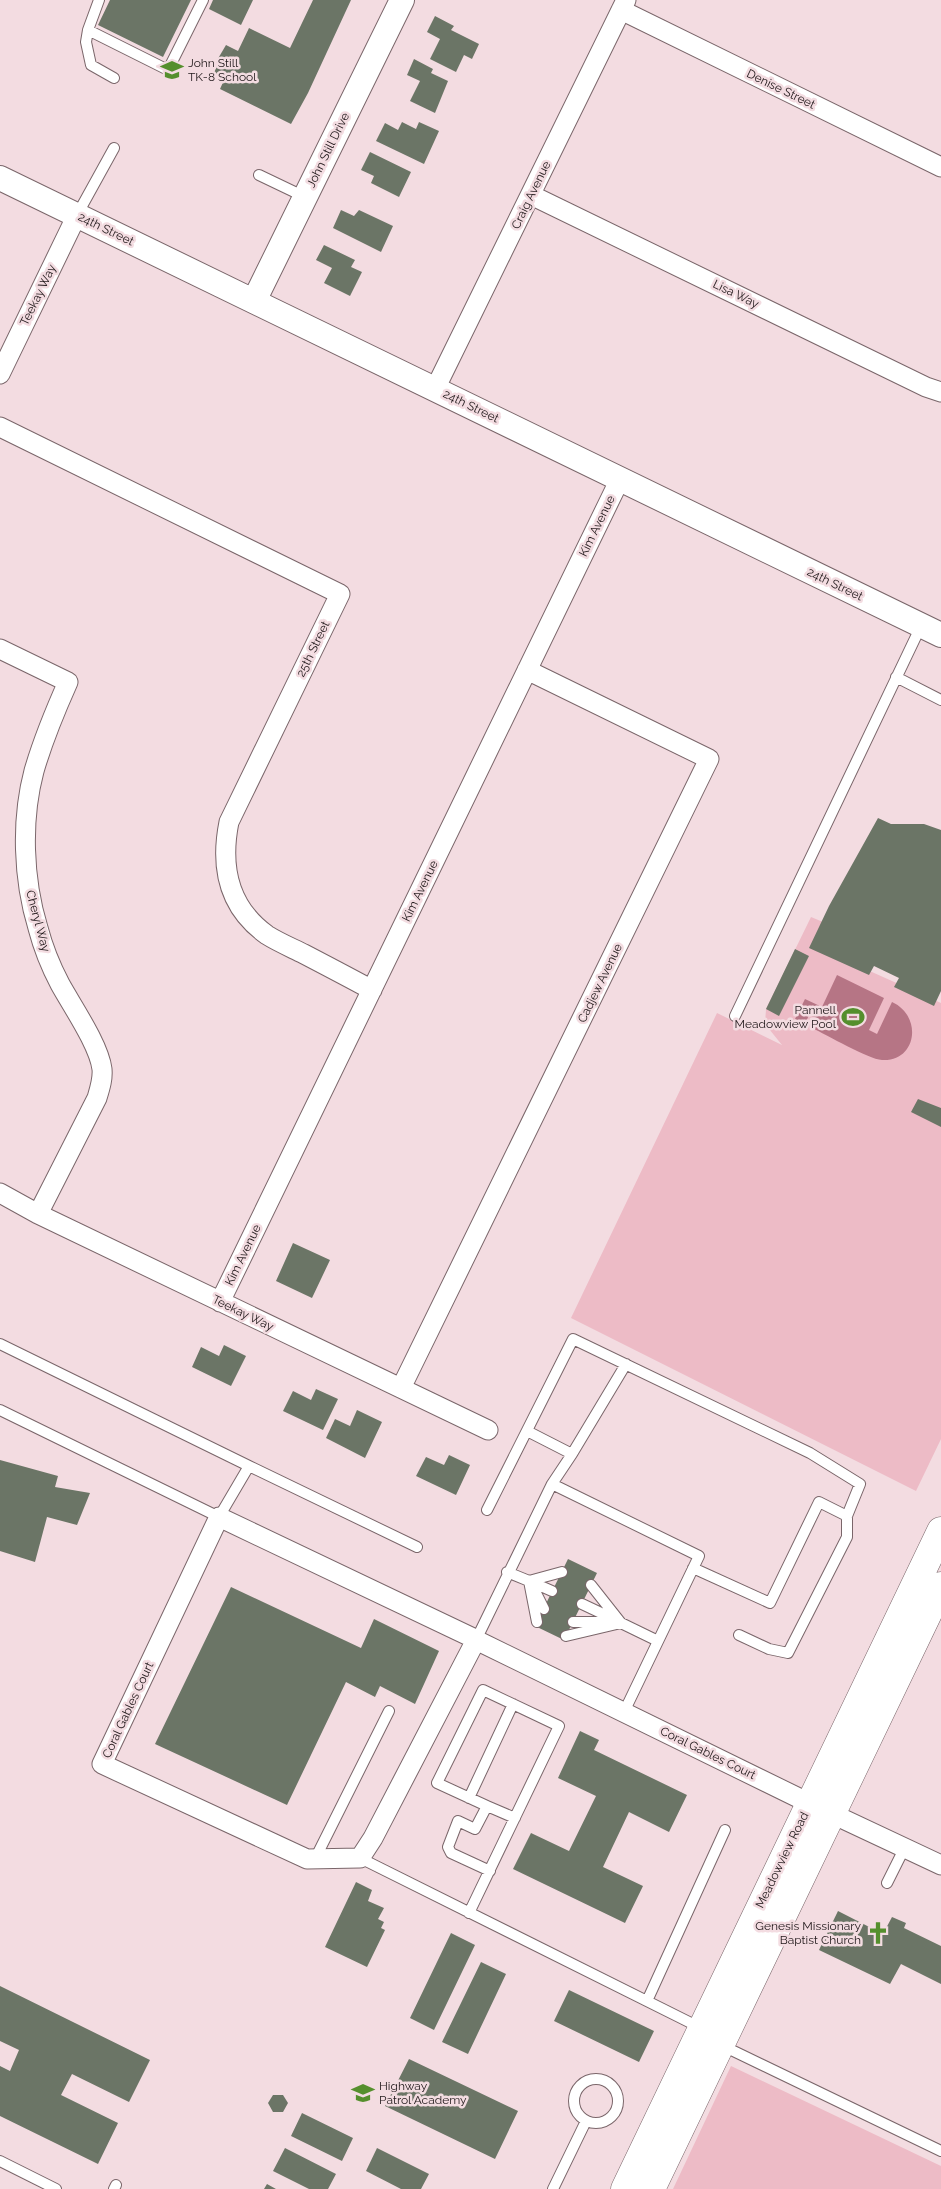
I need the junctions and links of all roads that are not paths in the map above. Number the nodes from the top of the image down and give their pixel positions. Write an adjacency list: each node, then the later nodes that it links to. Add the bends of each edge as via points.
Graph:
1 (99, 0): 5 (lane)
2 (203, 0): 5 (lane, via 168,70)
3 (402, 0): 12 (street, John Still Drive)
4 (624, 5): 8 (street, Denise Street); 11 (street, Craig Avenue)
5 (88, 30): 6 (lane, via 86,42 91,64)
6 (114, 78)
7 (114, 148): 13 (lane)
8 (941, 167)
9 (259, 176): 12 (lane)
10 (0, 178): 13 (street, 24th Street)
11 (531, 195): 16 (street, Craig Avenue); 17 (street, Lisa Way)
12 (305, 197): 14 (street, John Still Drive)
13 (77, 215): 14 (street, 24th Street); 15 (street, Teekay Way)
14 (254, 301): 16 (street, 24th Street)
15 (0, 374)
16 (435, 389): 19 (street, 24th Street)
17 (941, 392)
18 (0, 427): 25 (street, 25th Street, via 340,594 229,822 225,866 237,903 267,935)
19 (620, 479): 20 (street, 24th Street); 22 (street, Kim Avenue)
20 (931, 630): 23 (lane)
21 (0, 649): 28 (street, Cheryl Way, via 68,682 34,772 26,826 26,858 37,927 48,958 98,1053 102,1068 97,1098)
22 (527, 670): 25 (street, Kim Avenue); 32 (street, Cadjew Avenue, via 709,759)
23 (896, 677): 24 (lane); 26 (lane)
24 (941, 700)
25 (372, 990): 29 (street, Kim Avenue)
26 (736, 1016)
27 (0, 1193): 28 (street, Teekay Way)
28 (38, 1214): 29 (street, Teekay Way)
29 (220, 1302): 32 (street, Teekay Way)
30 (0, 1344): 37 (lane)
31 (626, 1364): 35 (lane, via 572,1339); 36 (lane); 40 (lane, via 810,1453 860,1484)
32 (401, 1388): 34 (street, Teekay Way)
33 (0, 1410): 41 (lane)
34 (488, 1430)
35 (527, 1431): 36 (lane); 39 (lane)
36 (572, 1454): 38 (lane)
37 (249, 1466): 41 (lane); 43 (lane)
38 (552, 1484): 44 (lane, via 699,1556); 45 (lane)
39 (487, 1510)
40 (847, 1516): 44 (lane, via 819,1502 770,1603); 56 (lane, via 847,1537 788,1653 769,1649)
41 (219, 1517): 58 (street, Coral Gables Court); 70 (street, Coral Gables Court, via 102,1764 306,1860)
42 (941, 1531): 65 (main road, Meadowview Road)
43 (417, 1547)
44 (693, 1568): 59 (lane)
45 (508, 1572): 47 (lane); 58 (lane)
46 (562, 1572): 47 (lane)
47 (530, 1581): 50 (lane); 52 (lane); 53 (lane)
48 (591, 1585): 55 (lane)
49 (941, 1586): 65 (main road, Meadowview Road)
50 (552, 1591)
51 (582, 1604): 55 (lane)
52 (544, 1609)
53 (537, 1622)
54 (573, 1622): 55 (lane)
55 (621, 1622): 57 (lane); 59 (lane)
56 (739, 1635)
57 (566, 1636)
58 (476, 1640): 62 (street, Coral Gables Court); 69 (street)
59 (658, 1641): 62 (lane)
60 (513, 1704): 63 (lane); 63 (lane, via 483,1690 437,1783); 66 (lane, via 559,1726)
61 (389, 1711): 70 (lane)
62 (624, 1712): 65 (street, Coral Gables Court)
63 (470, 1798): 64 (lane)
64 (487, 1806): 66 (lane); 72 (lane, via 475,1829 458,1821 448,1847 451,1853)
65 (820, 1808): 68 (street, Coral Gables Court); 76 (main road, Meadowview Road)
66 (515, 1818): 72 (lane)
67 (725, 1830): 75 (lane)
68 (905, 1847): 71 (street, Coral Gables Court); 73 (lane)
69 (360, 1858): 70 (street, Coral Gables Court); 74 (lane)
70 (315, 1859)
71 (941, 1865)
72 (490, 1871): 74 (lane)
73 (887, 1883)
74 (469, 1913): 75 (lane)
75 (647, 2001): 76 (lane)
76 (711, 2036): 78 (lane); 82 (main road, Meadowview Road); 83 (main road, Meadowview Road)
77 (586, 2121): 77 (lane, via 603,2122 616,2111 618,2102 612,2087 597,2079 588,2080 576,2092 575,2108); 81 (lane)
78 (941, 2151)
79 (0, 2161): 80 (lane)
80 (56, 2189)
81 (553, 2189)
82 (625, 2189)
83 (651, 2189)

